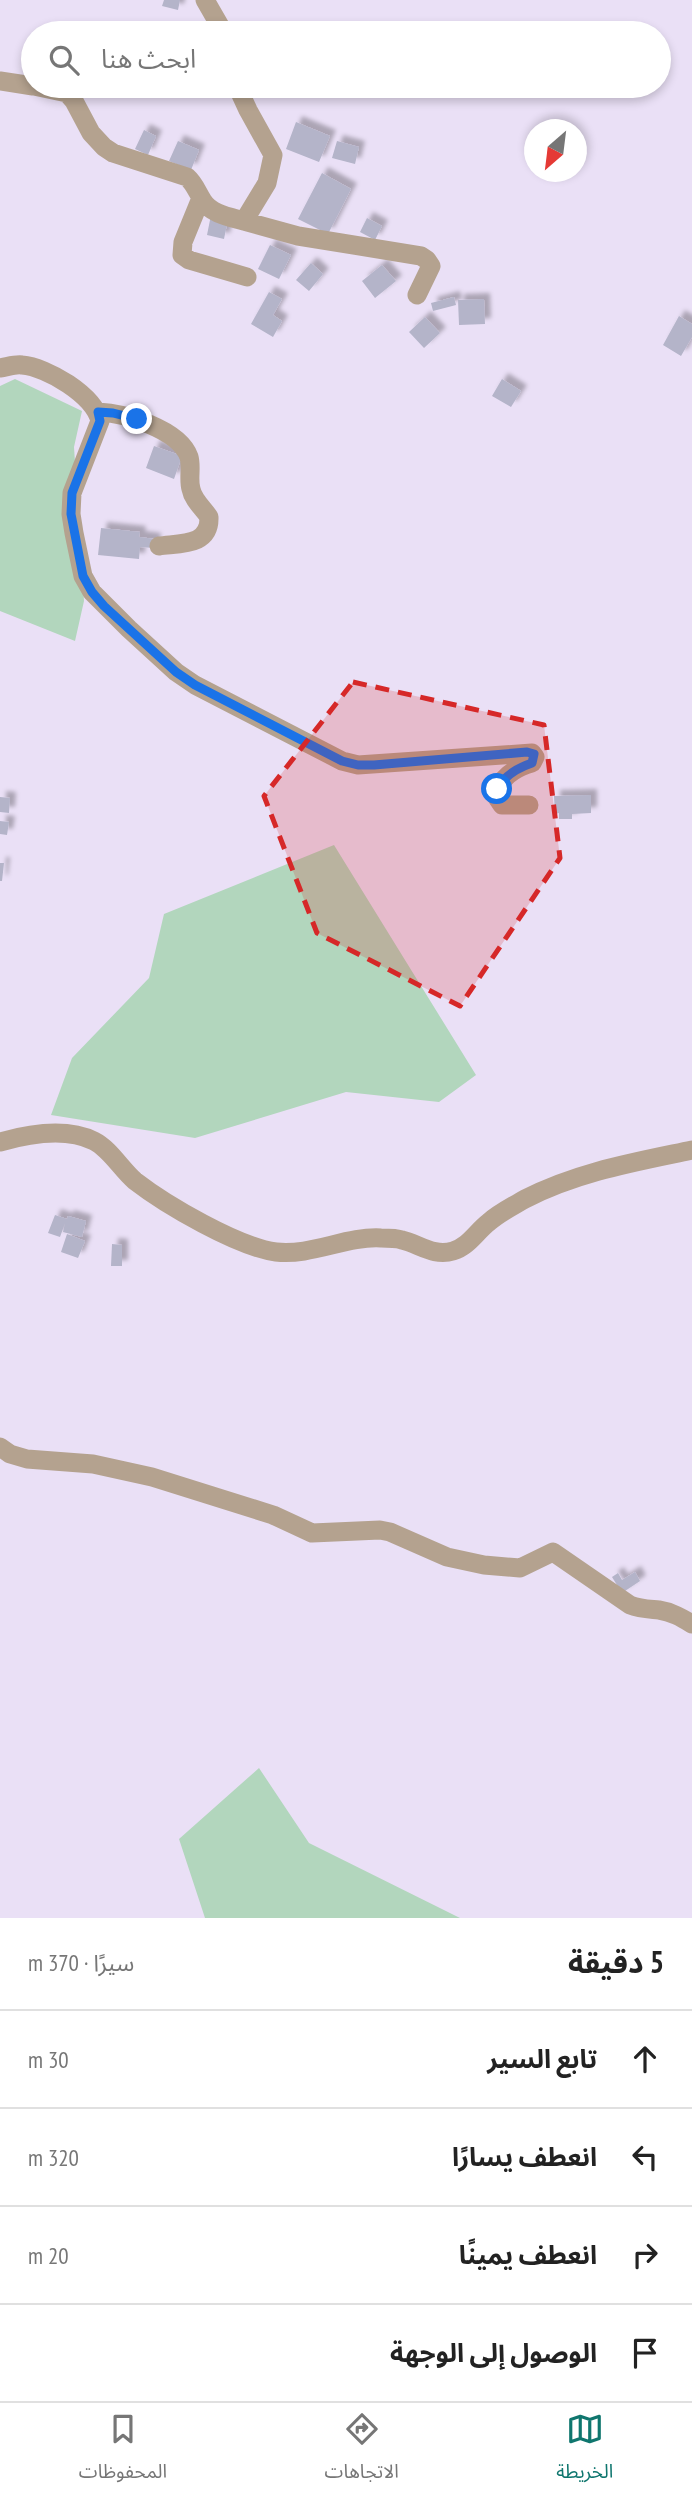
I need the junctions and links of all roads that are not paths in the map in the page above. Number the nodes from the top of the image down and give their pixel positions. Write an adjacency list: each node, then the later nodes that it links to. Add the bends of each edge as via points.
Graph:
1 (205, 0): 2 (street)
2 (217, 21)
3 (0, 81): 4 (street)
4 (21, 84)
5 (71, 98): 7 (street, via 104,147 187,177)
6 (242, 98): 8 (street, via 273,155 267,183)
7 (201, 198): 8 (street, via 212,210); 9 (street, via 182,255)
8 (244, 221): 10 (street, via 298,236 421,256 431,266)
9 (247, 277)
10 (416, 295)
11 (0, 368): 12 (street, via 20,364 39,368 75,389)
12 (98, 412): 13 (street, via 153,426 189,457 190,488 209,517 207,532 190,542); 14 (street, via 100,421 72,493 71,514 83,576 92,592 176,672 342,761 358,765 532,753 532,763 504,778 496,796 502,805)
13 (159, 546)
14 (529, 805)
15 (0, 1142): 16 (street, via 47,1134 96,1142 134,1180 170,1204 214,1230 276,1252 378,1238 444,1253 463,1247 489,1221 554,1186)
16 (692, 1150)
17 (0, 1447): 18 (street, via 27,1459 93,1464 152,1476 273,1515 312,1533 390,1532 464,1562 516,1569 553,1552 630,1605 662,1611)
18 (692, 1624)

